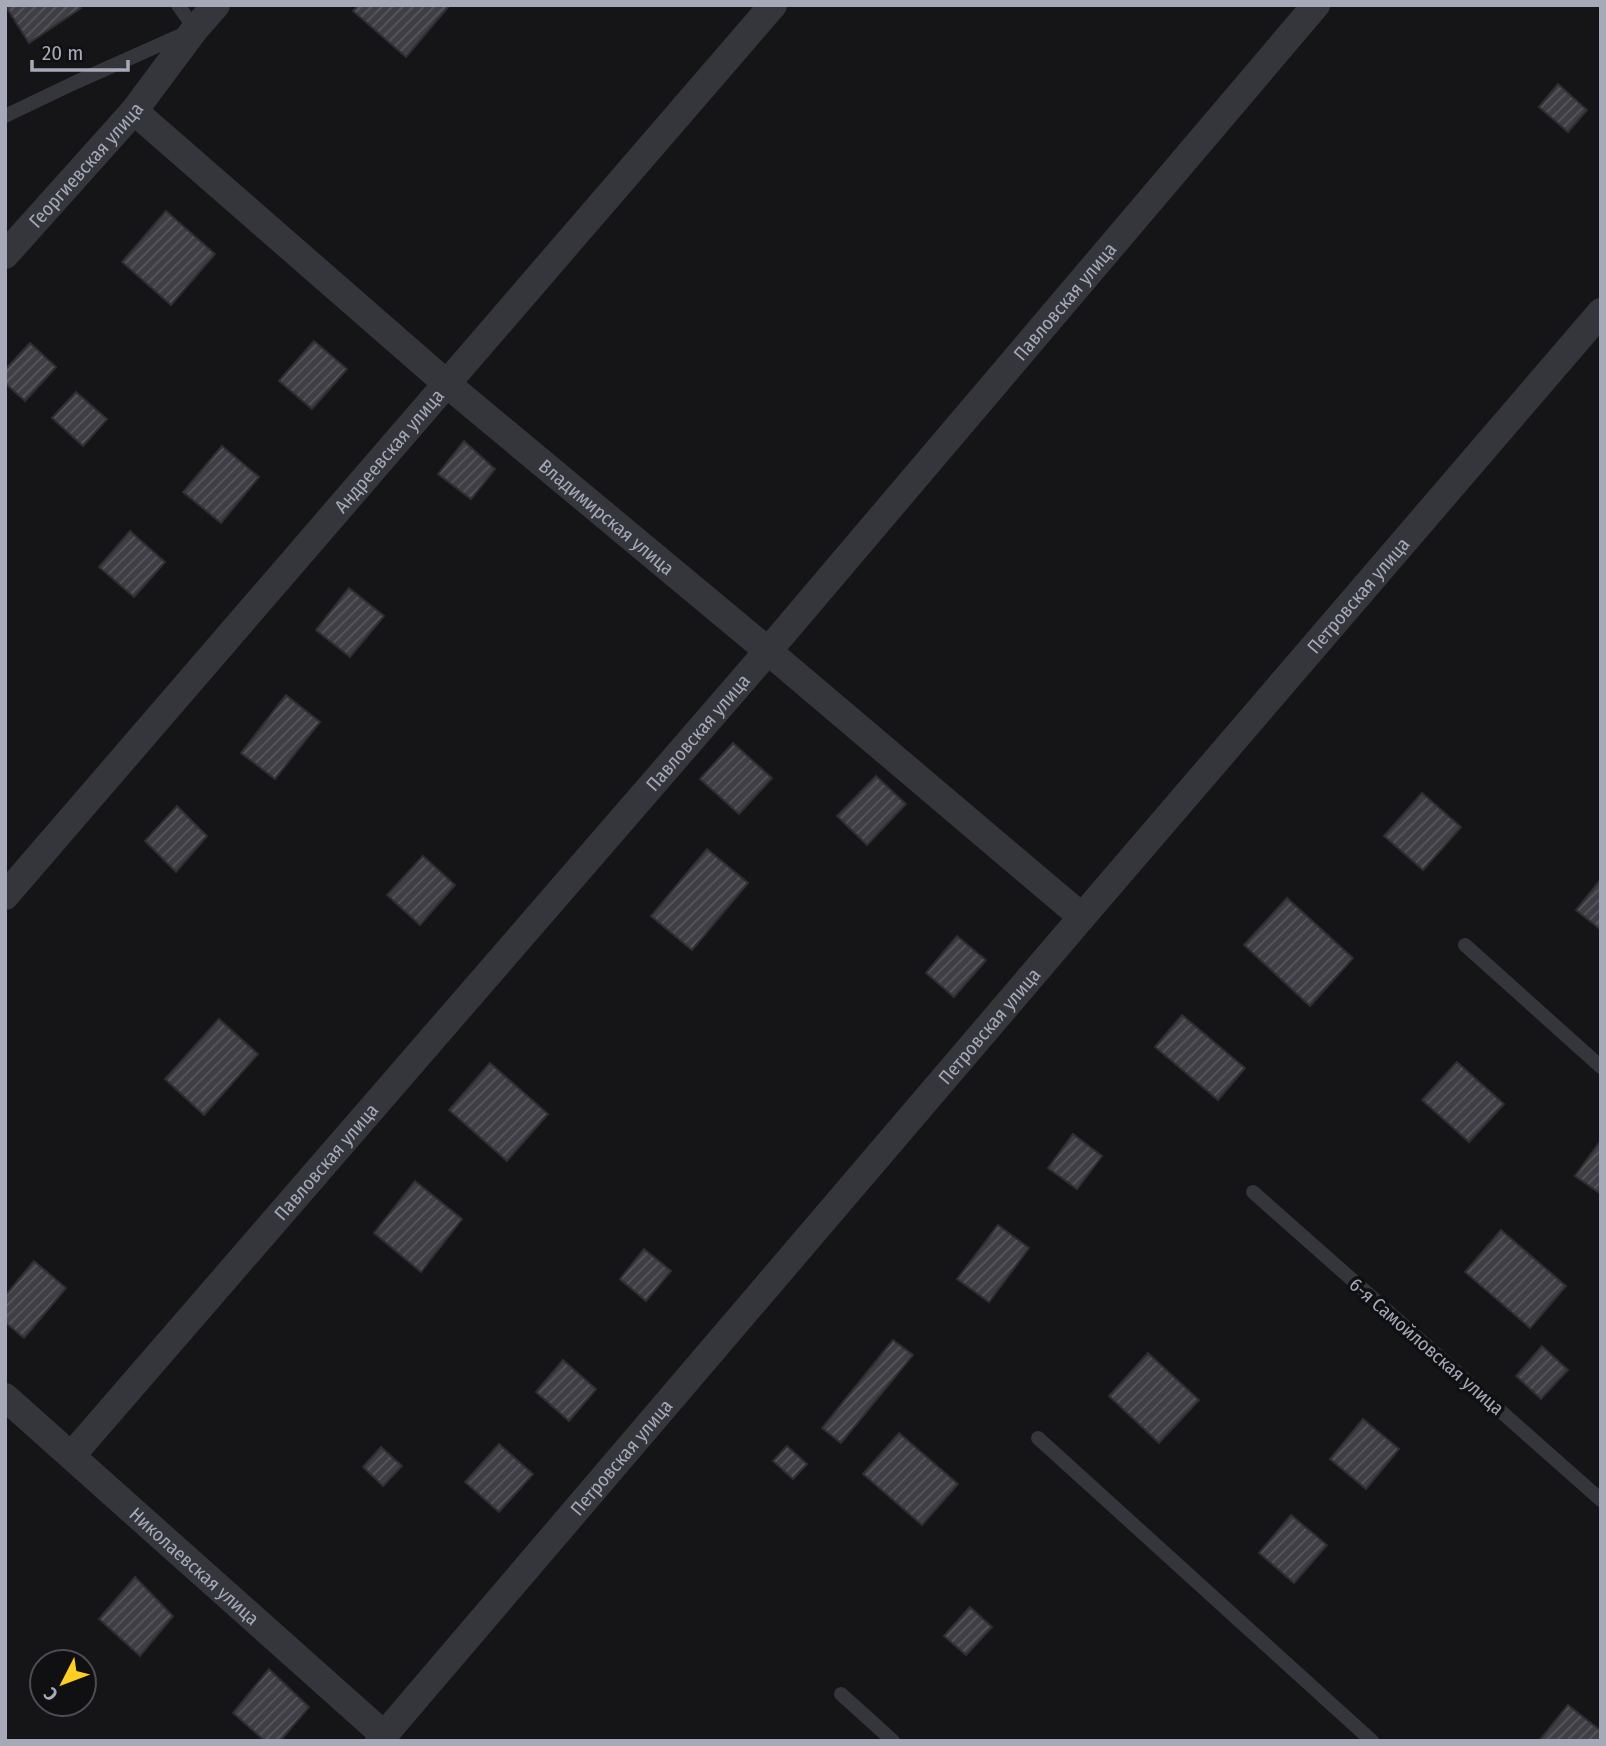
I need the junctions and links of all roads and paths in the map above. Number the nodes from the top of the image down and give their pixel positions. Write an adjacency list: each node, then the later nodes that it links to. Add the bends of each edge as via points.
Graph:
1 (178, 5): 5 (lane)
2 (216, 5): 5 (street, Георгиевская улица)
3 (773, 5): 10 (street, Андреевская улица)
4 (1316, 5): 11 (street, Павловская улица)
5 (195, 29): 6 (street, Георгиевская улица); 7 (lane)
6 (134, 111): 8 (street, Георгиевская улица); 10 (street, Владимирская улица)
7 (5, 116)
8 (5, 255)
9 (1601, 313): 13 (street, Петровская улица)
10 (447, 384): 11 (street, Владимирская улица); 12 (street, Андреевская улица)
11 (768, 651): 13 (street, Владимирская улица); 19 (street, Павловская улица)
12 (5, 896)
13 (1082, 917): 22 (street, Петровская улица)
14 (1465, 945): 15 (lane)
15 (1601, 1067)
16 (1253, 1192): 20 (lane, 6-я Самойловская улица)
17 (5, 1397): 19 (street, Николаевская улица)
18 (1038, 1438): 24 (lane)
19 (72, 1455): 22 (street, Николаевская улица)
20 (1601, 1500)
21 (841, 1694): 23 (lane)
22 (381, 1738)
23 (893, 1741)
24 (1372, 1741)

